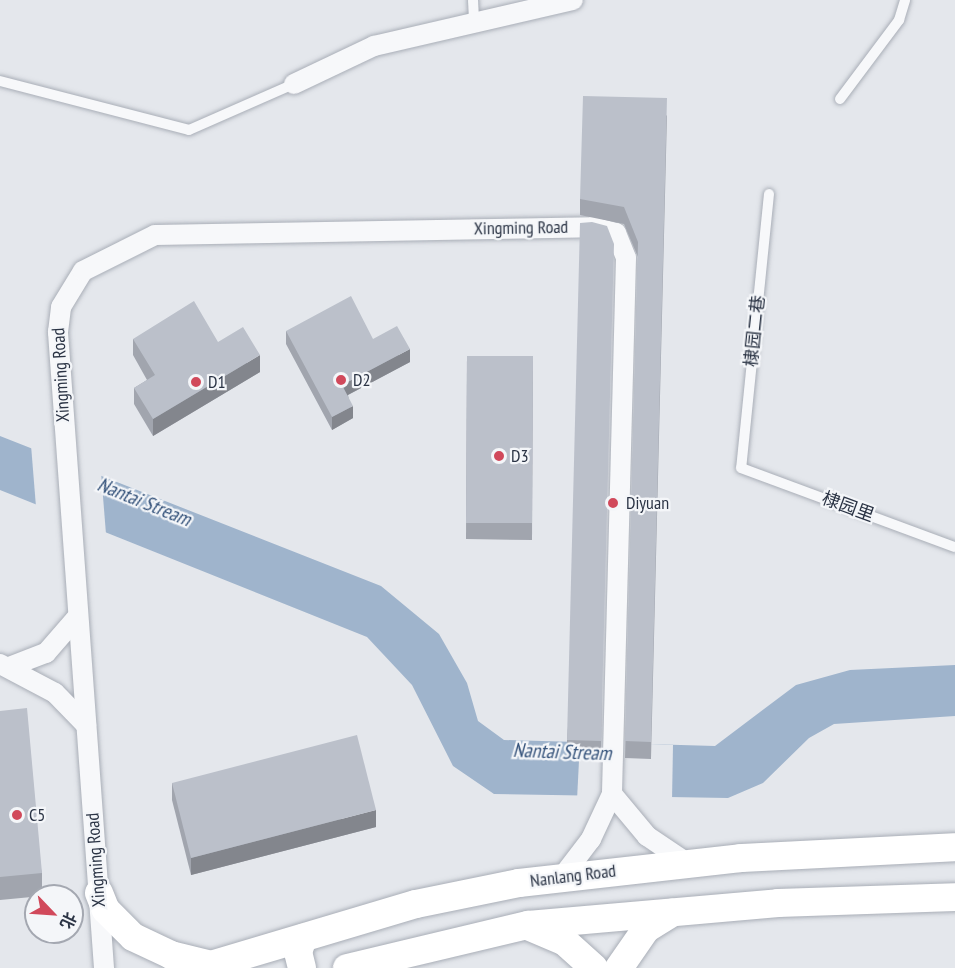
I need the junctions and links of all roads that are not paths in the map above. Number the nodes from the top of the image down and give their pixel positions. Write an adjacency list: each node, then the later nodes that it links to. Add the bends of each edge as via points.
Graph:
1 (472, 0): 4 (lane)
2 (572, 0): 4 (street)
3 (905, 0): 7 (lane, via 899,21)
4 (474, 20): 6 (street, via 374,46)
5 (0, 81): 6 (lane, via 189,130)
6 (294, 84)
7 (840, 99)
8 (769, 194): 9 (lane, 棣园二巷)
9 (741, 468): 10 (lane, 棣园里)
10 (955, 547)
11 (78, 616): 12 (street, via 46,653); 13 (street, Xingming Road); 14 (street, Xingming Road, via 58,332 62,307 82,271 138,240 174,233 593,227 616,233 626,258)
12 (4, 666): 13 (street, via 61,697)
13 (86, 725): 18 (street, Xingming Road)
14 (614, 805): 16 (street, via 657,844); 17 (street)
15 (955, 847): 16 (street, Nanlang Road)
16 (687, 863): 17 (street, Nanlang Road)
17 (562, 878): 22 (street, Nanlang Road, via 416,904)
18 (99, 893): 23 (street, via 106,910 133,937); 24 (street, Xingming Road)
19 (955, 897): 20 (street)
20 (676, 911): 21 (street); 28 (street, via 646,929)
21 (523, 925): 26 (street); 27 (street, via 564,941)
22 (303, 938): 23 (street, Nanlang Road); 25 (street, via 298,952)
23 (206, 967)
24 (104, 968)
25 (302, 968)
26 (347, 968)
27 (594, 968)
28 (619, 968)

